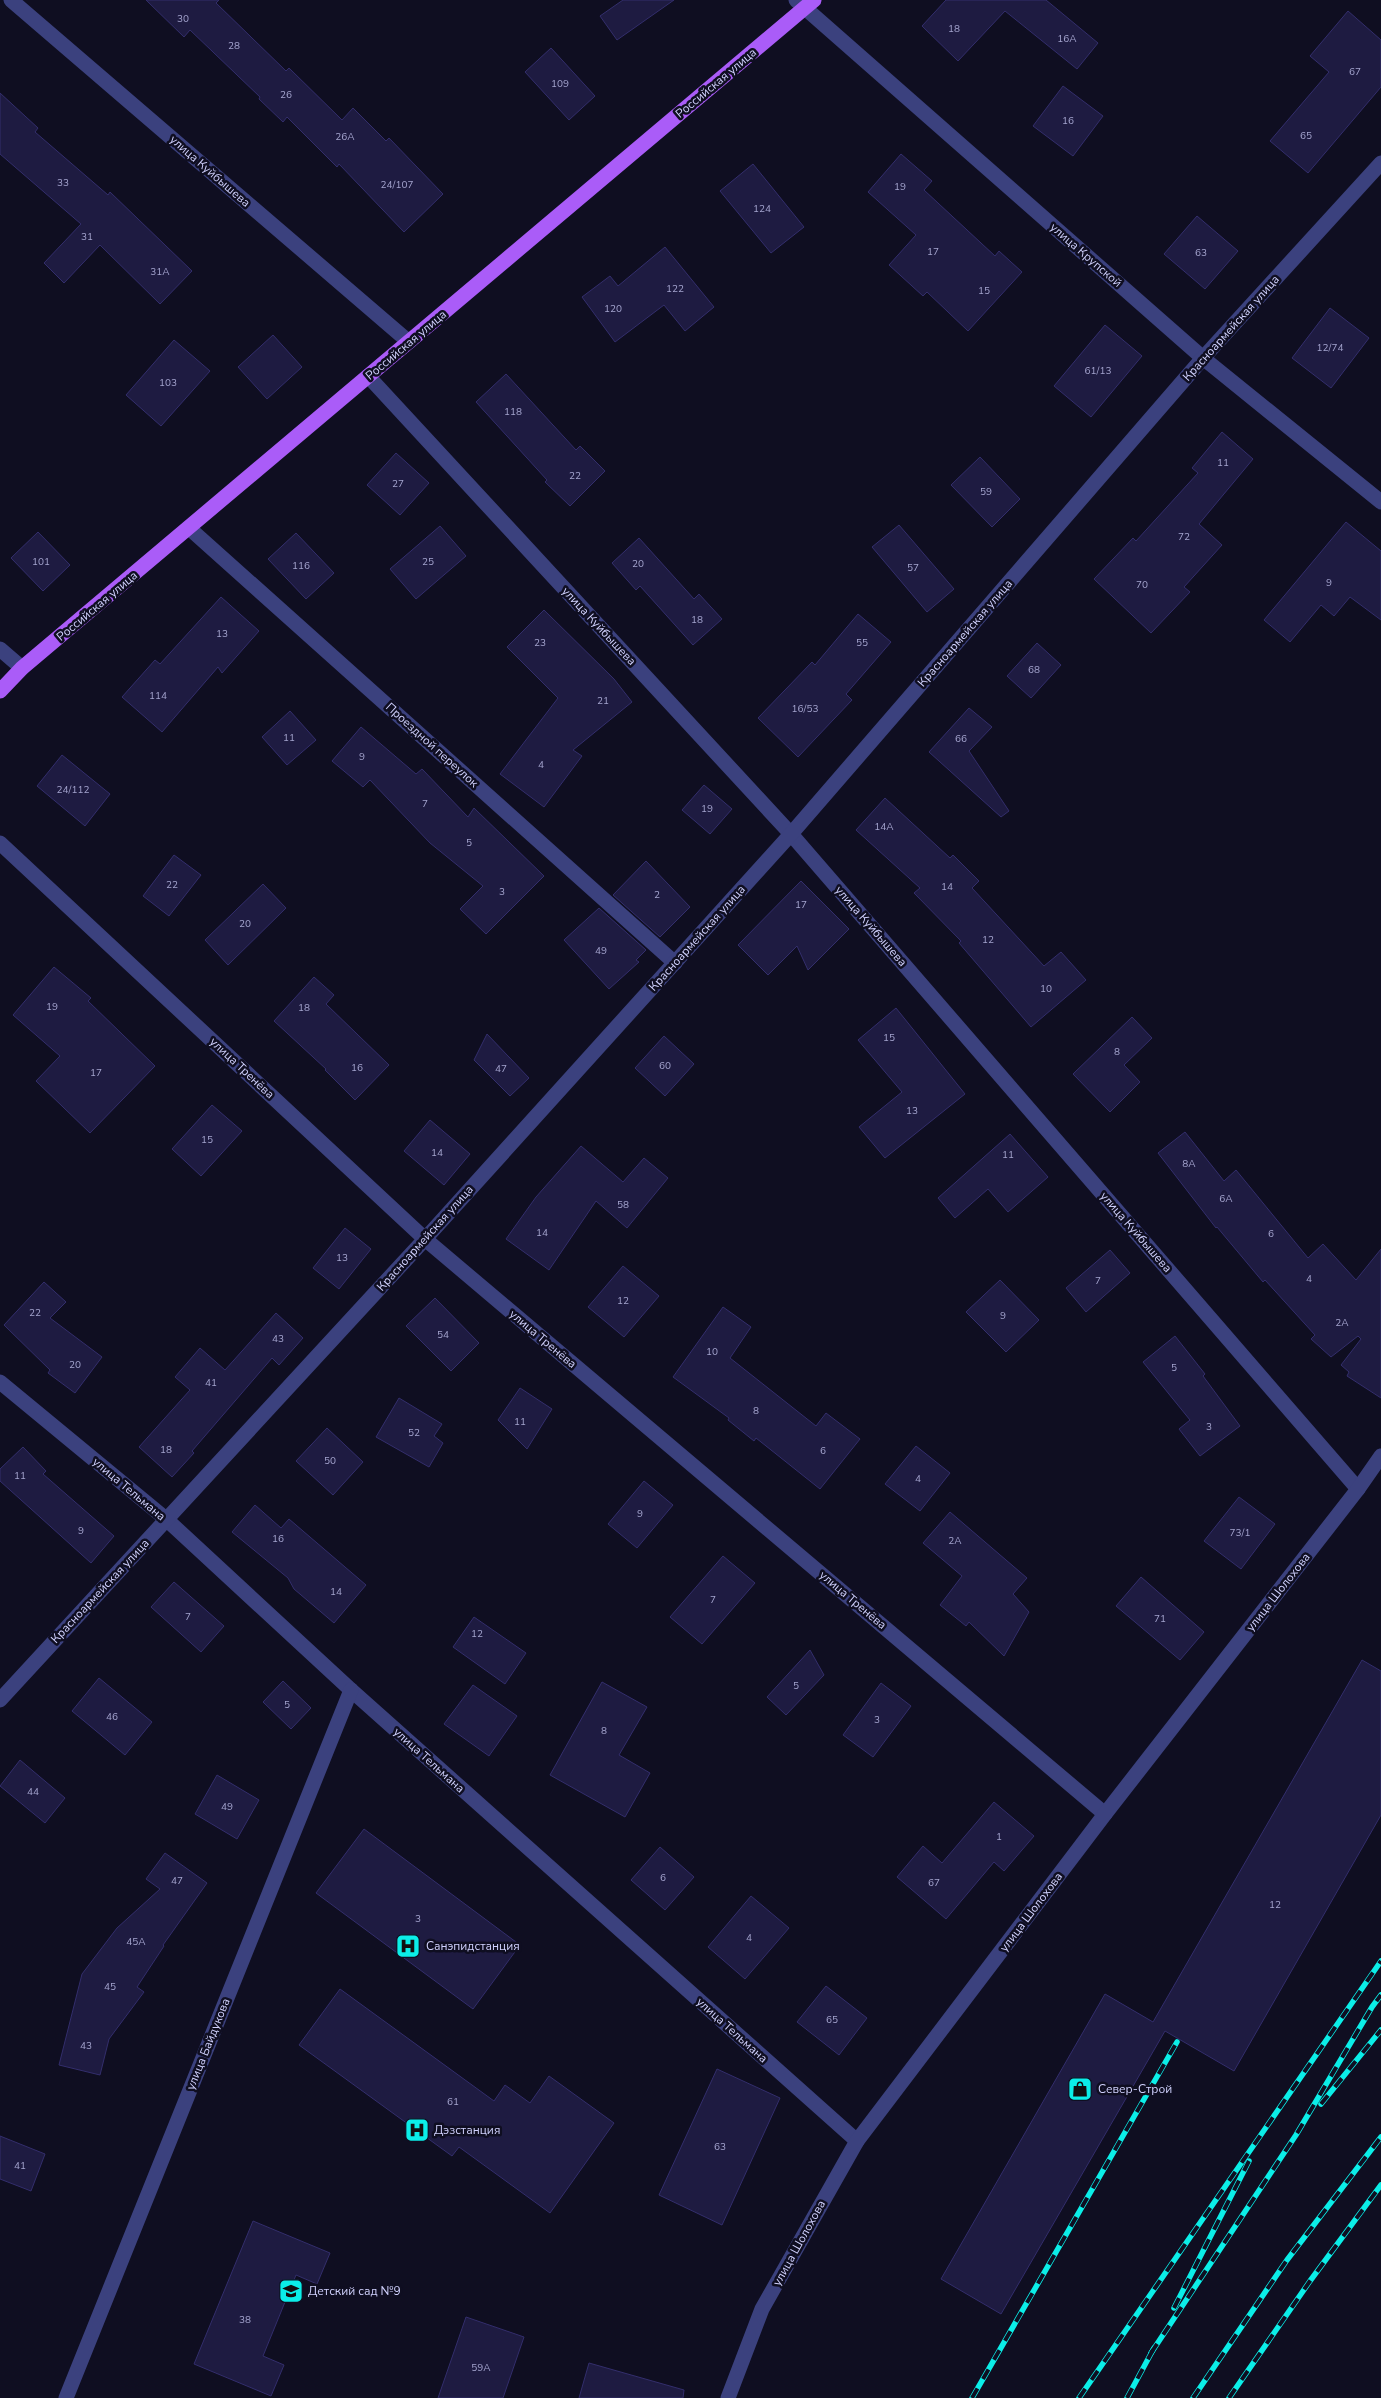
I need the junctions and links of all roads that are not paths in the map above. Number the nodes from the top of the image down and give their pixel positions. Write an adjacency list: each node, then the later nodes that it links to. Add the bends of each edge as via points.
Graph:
1 (11, 0): 4 (street, улица Куйбышева)
2 (805, 3): 4 (main road, Российская улица); 5 (street, улица Крупской)
3 (1381, 163): 5 (street, Красноармейская улица)
4 (409, 342): 6 (main road, Российская улица)
5 (1203, 358): 7 (street, улица Крупской); 12 (street, Красноармейская улица)
6 (368, 376): 8 (main road, Российская улица); 12 (street, улица Куйбышева)
7 (1381, 502)
8 (189, 528): 10 (main road, Российская улица); 14 (street, Проездной переулок)
9 (0, 649): 10 (street)
10 (22, 668): 11 (main road, Российская улица)
11 (0, 691)
12 (791, 834): 14 (street, Красноармейская улица); 18 (street, улица Куйбышева)
13 (0, 843): 15 (street, улица Тренёва)
14 (675, 963): 15 (street, Красноармейская улица)
15 (425, 1239): 19 (street, Красноармейская улица); 22 (street, улица Тренёва)
16 (0, 1382): 19 (street, улица Тельмана)
17 (1381, 1456): 18 (street, улица Шолохова)
18 (1358, 1489): 22 (street, улица Шолохова)
19 (166, 1519): 20 (street, улица Тельмана); 21 (street, Красноармейская улица)
20 (351, 1690): 23 (street, улица Тельмана); 24 (street, улица Байдукова)
21 (0, 1700)
22 (1105, 1814): 23 (street, улица Шолохова)
23 (856, 2141): 25 (street, улица Шолохова, via 762,2309)
24 (66, 2398)
25 (728, 2398)

